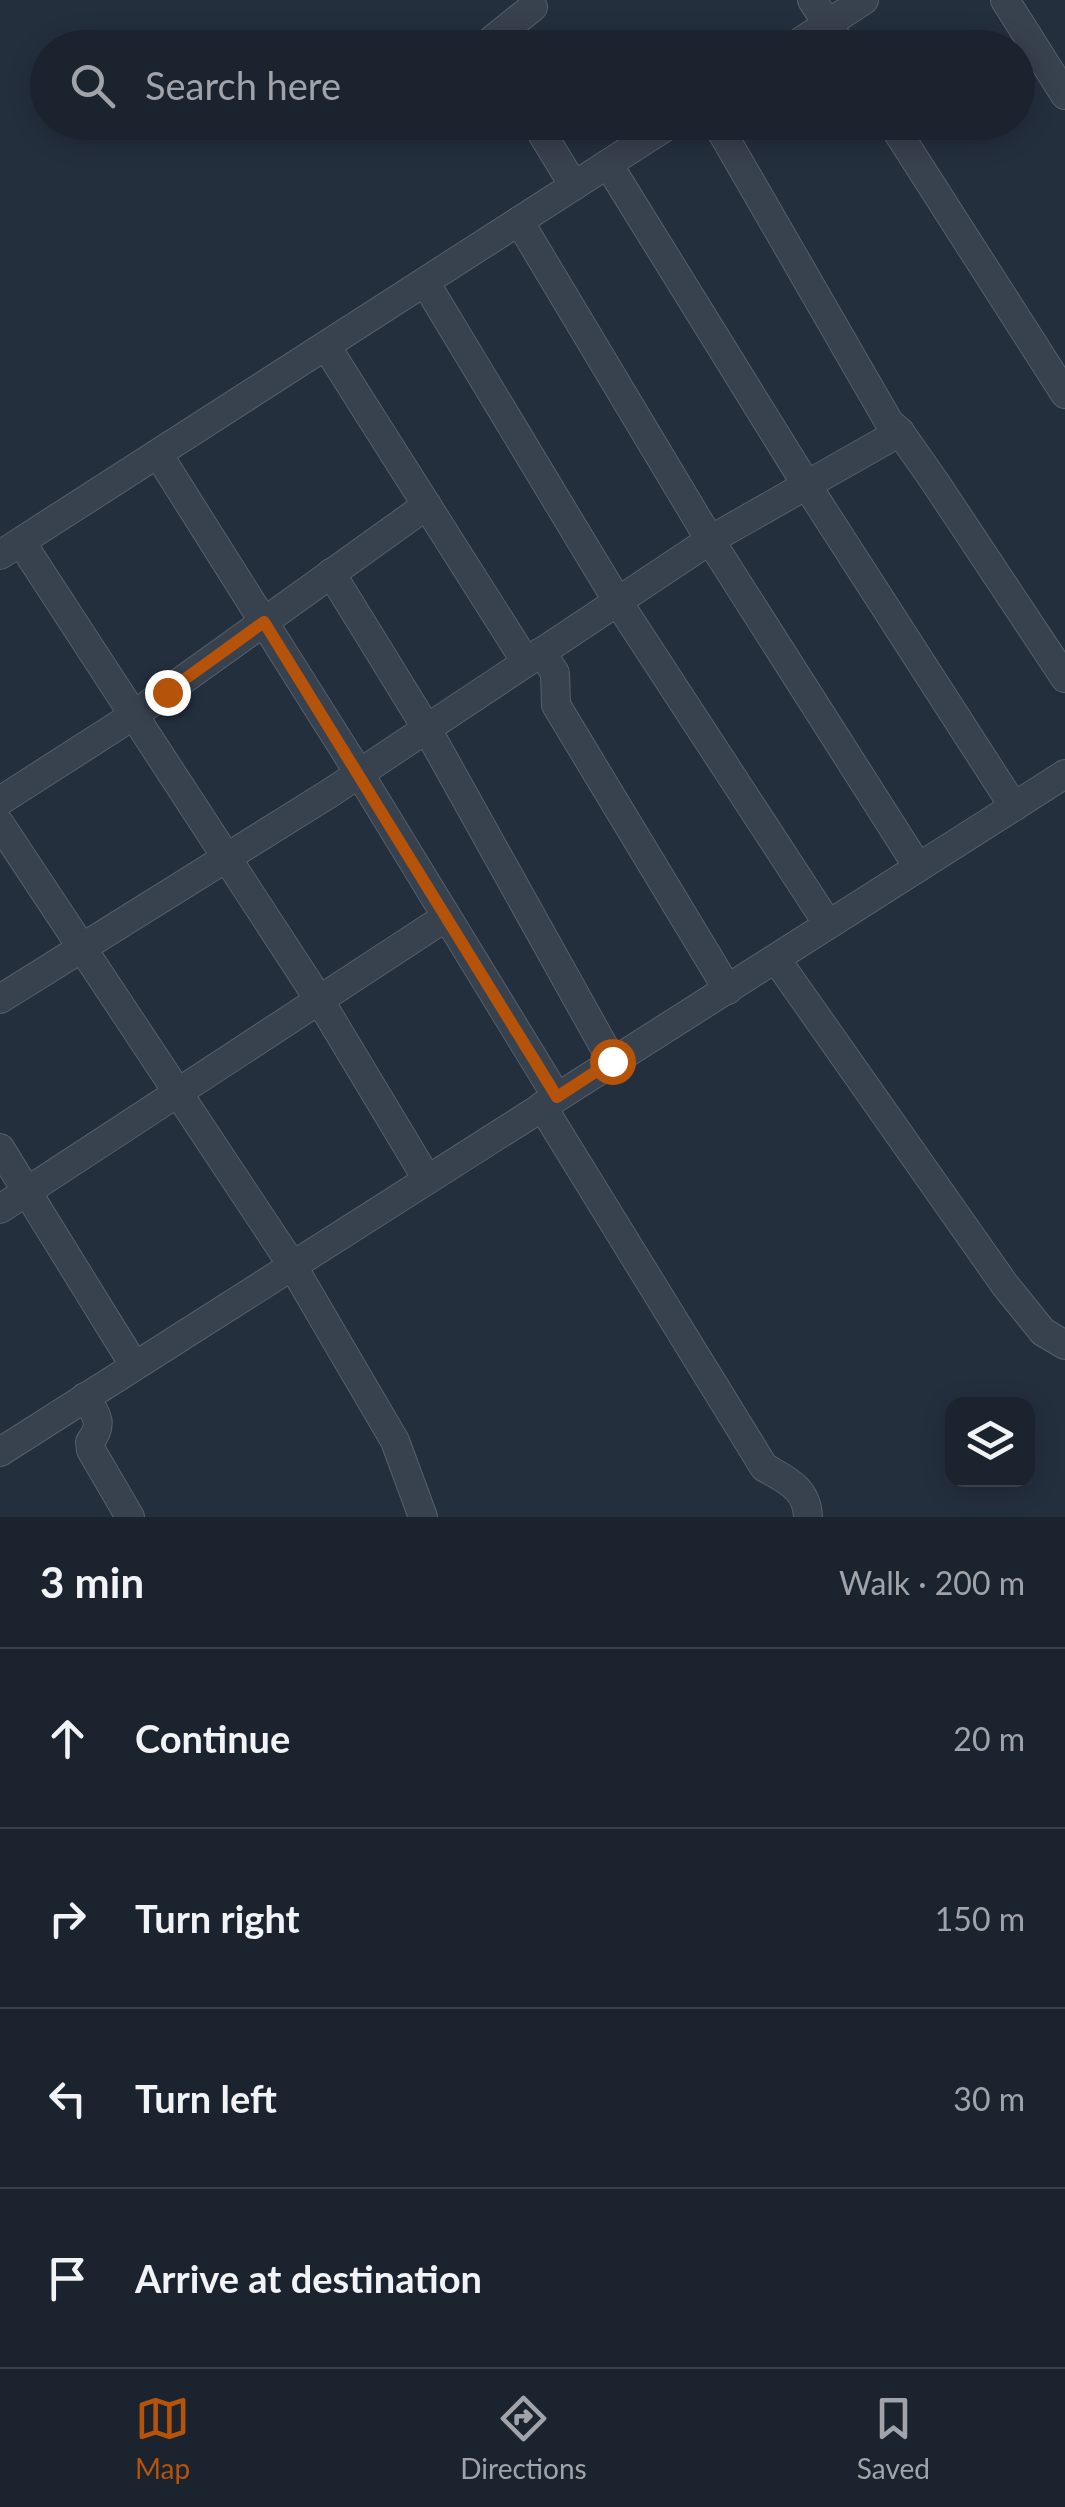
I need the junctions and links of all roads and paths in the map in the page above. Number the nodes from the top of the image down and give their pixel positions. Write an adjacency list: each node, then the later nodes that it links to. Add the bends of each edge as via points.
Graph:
1 (812, 0): 6 (street)
2 (864, 0): 7 (street)
3 (1005, 0): 8 (street)
4 (533, 7): 5 (street)
5 (504, 30)
6 (831, 30)
7 (840, 30)
8 (1024, 30)
9 (1035, 48): 10 (street)
10 (1065, 95)
11 (546, 140): 16 (street)
12 (645, 140): 15 (street)
13 (726, 140): 21 (street, via 888,422)
14 (903, 140): 20 (street)
15 (608, 164): 16 (street); 23 (street)
16 (574, 186): 17 (street)
17 (519, 221): 18 (street); 25 (street)
18 (425, 282): 19 (street); 28 (street)
19 (326, 346): 22 (street); 24 (street)
20 (1065, 394)
21 (900, 432): 23 (street); 31 (street)
22 (158, 454): 26 (street); 29 (street)
23 (806, 484): 25 (street); 37 (street)
24 (426, 505): 27 (street); 30 (street)
25 (710, 540): 28 (street); 40 (street)
26 (10, 548): 32 (street)
27 (331, 573): 29 (street); 33 (street)
28 (618, 602): 30 (street); 42 (street)
29 (264, 622): 32 (street); 34 (street)
30 (534, 657): 33 (street); 45 (street, via 555,673 556,705)
31 (1065, 678)
32 (134, 715): 36 (street); 39 (street)
33 (427, 728): 34 (street); 48 (street)
34 (360, 773): 39 (street); 41 (street)
35 (1065, 774): 37 (street)
36 (0, 801)
37 (1014, 806): 40 (street)
38 (0, 824): 43 (street)
39 (227, 857): 43 (street); 47 (street)
40 (918, 868): 42 (street)
41 (446, 917): 47 (street); 50 (street)
42 (828, 924): 44 (street)
43 (81, 948): 46 (street); 49 (street)
44 (776, 959): 45 (street); 56 (street, via 1005,1285 1043,1332)
45 (728, 990): 48 (street)
46 (0, 999)
47 (320, 1001): 49 (street); 52 (street)
48 (612, 1061): 50 (street)
49 (176, 1092): 53 (street); 55 (street)
50 (549, 1101): 52 (street); 62 (street, via 764,1466 796,1486)
51 (0, 1148): 53 (street)
52 (426, 1178): 55 (street)
53 (27, 1192): 54 (street); 57 (street)
54 (0, 1209)
55 (292, 1265): 57 (street); 61 (street, via 395,1441)
56 (1065, 1345)
57 (134, 1366): 58 (street)
58 (85, 1397): 59 (street); 60 (street, via 99,1419 91,1450)
59 (0, 1452)
60 (130, 1517)
61 (422, 1517)
62 (808, 1517)

